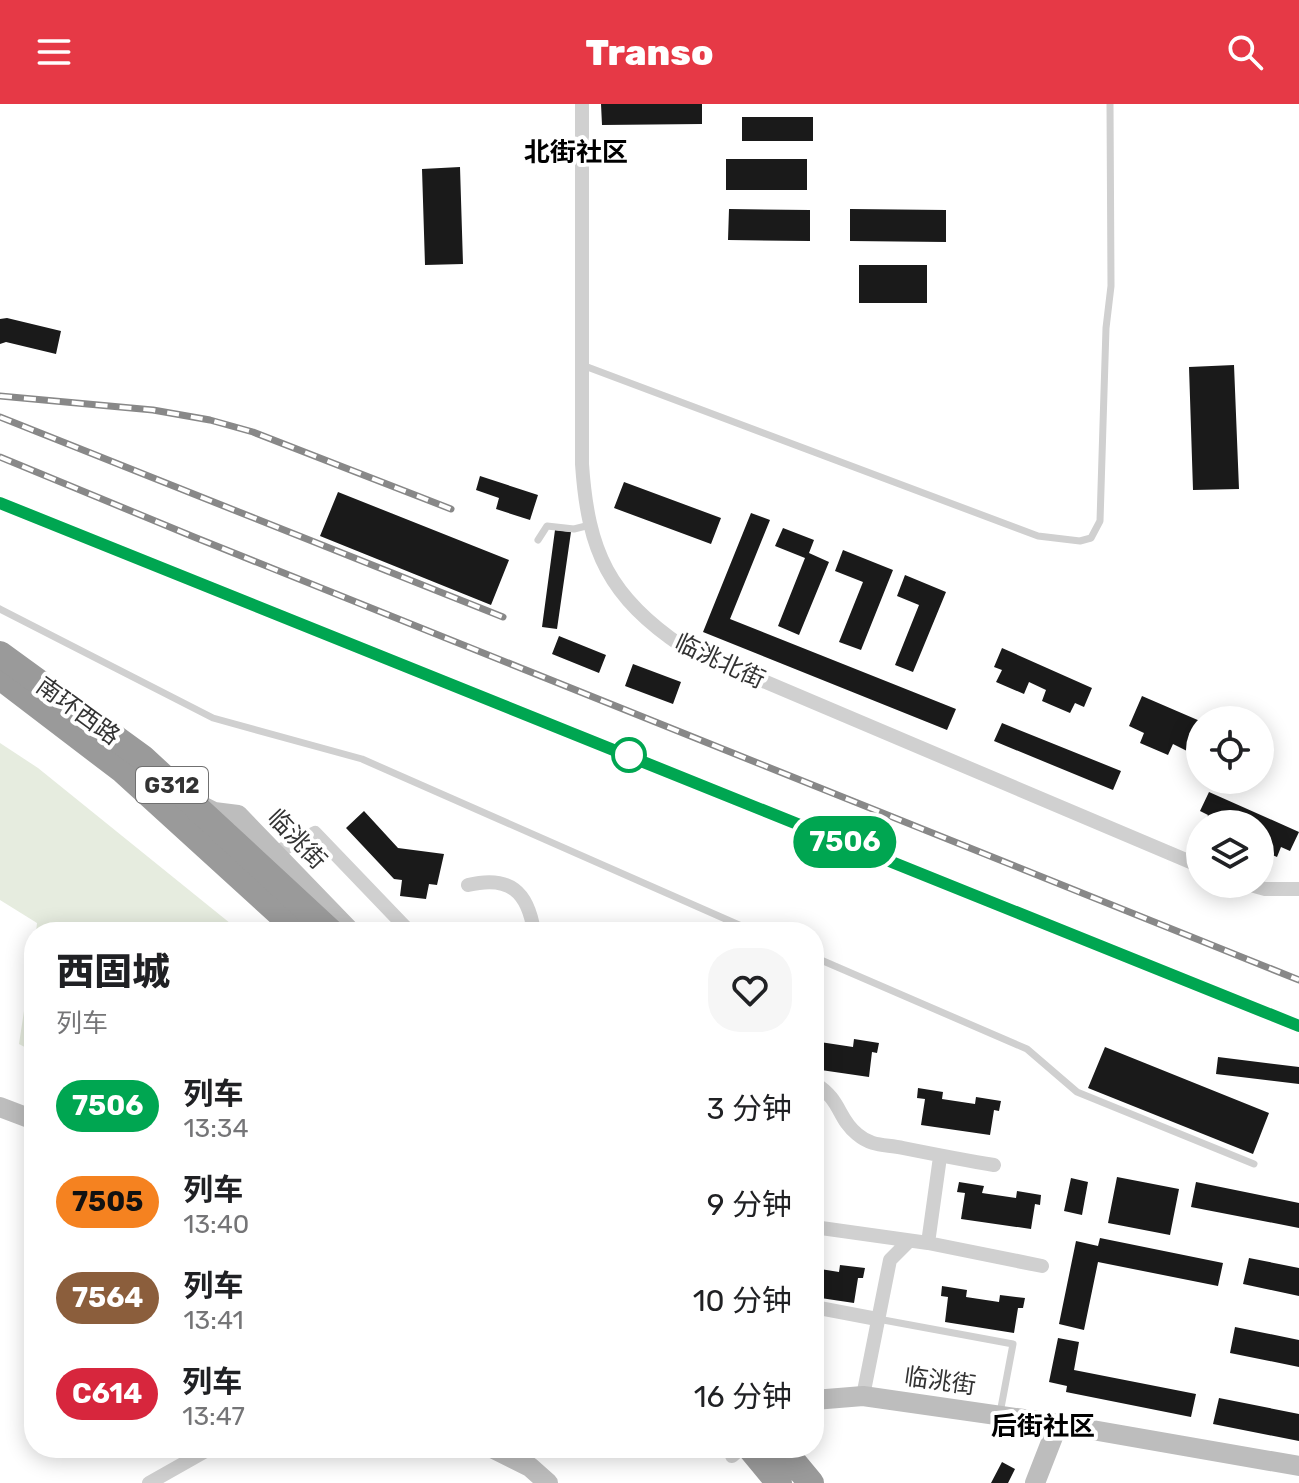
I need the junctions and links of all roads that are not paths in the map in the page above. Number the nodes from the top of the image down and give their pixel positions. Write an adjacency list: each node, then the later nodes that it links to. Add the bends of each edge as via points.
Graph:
1 (582, 104): 3 (street, 临洮北街)
2 (1110, 104): 3 (lane, via 1111,286 1100,521 1091,538 1038,536)
3 (582, 365): 4 (street, 临洮北街, via 582,464)
4 (590, 525): 5 (lane, via 547,526); 11 (street, 临洮北街, via 607,573 623,595 683,647)
5 (538, 540)
6 (0, 609): 20 (lane, via 213,718 362,759)
7 (0, 654): 16 (highway, 南环西路 / G312, bridge, via 143,758)
8 (0, 661): 10 (street, 临洮街, via 176,792 214,812 238,815)
9 (0, 677): 15 (highway, 南环西路 / G312, via 122,770)
10 (275, 853): 17 (street, 临洮街); 18 (street, via 315,833)
11 (1186, 860)
12 (468, 885): 19 (street, via 497,882 511,887 523,896)
13 (1274, 889): 14 (street)
14 (1299, 889)
15 (289, 922)
16 (320, 922)
17 (341, 922)
18 (400, 922)
19 (531, 922)
20 (732, 922)
21 (824, 961): 26 (lane, via 1027,1049 1077,1092)
22 (824, 1089): 25 (street, via 867,1142)
23 (0, 1107): 24 (street)
24 (24, 1116)
25 (940, 1157): 27 (street); 30 (street)
26 (1254, 1164)
27 (994, 1165)
28 (824, 1229): 29 (street)
29 (908, 1242): 30 (street); 33 (street, via 890,1260)
30 (928, 1243): 31 (street)
31 (1042, 1266)
32 (824, 1309): 33 (street)
33 (877, 1319): 34 (street); 36 (lane, via 1013,1344)
34 (863, 1396): 35 (street, 临洮街); 36 (street, 临洮街)
35 (824, 1399)
36 (1000, 1416): 37 (street, 临洮街)
37 (1058, 1424): 42 (street, 临洮街); 47 (street)
38 (193, 1458): 43 (street)
39 (512, 1458): 44 (street)
40 (749, 1458): 45 (highway)
41 (790, 1458): 46 (highway)
42 (1299, 1466)
43 (149, 1483)
44 (548, 1483)
45 (779, 1483)
46 (811, 1483)
47 (1035, 1483)

